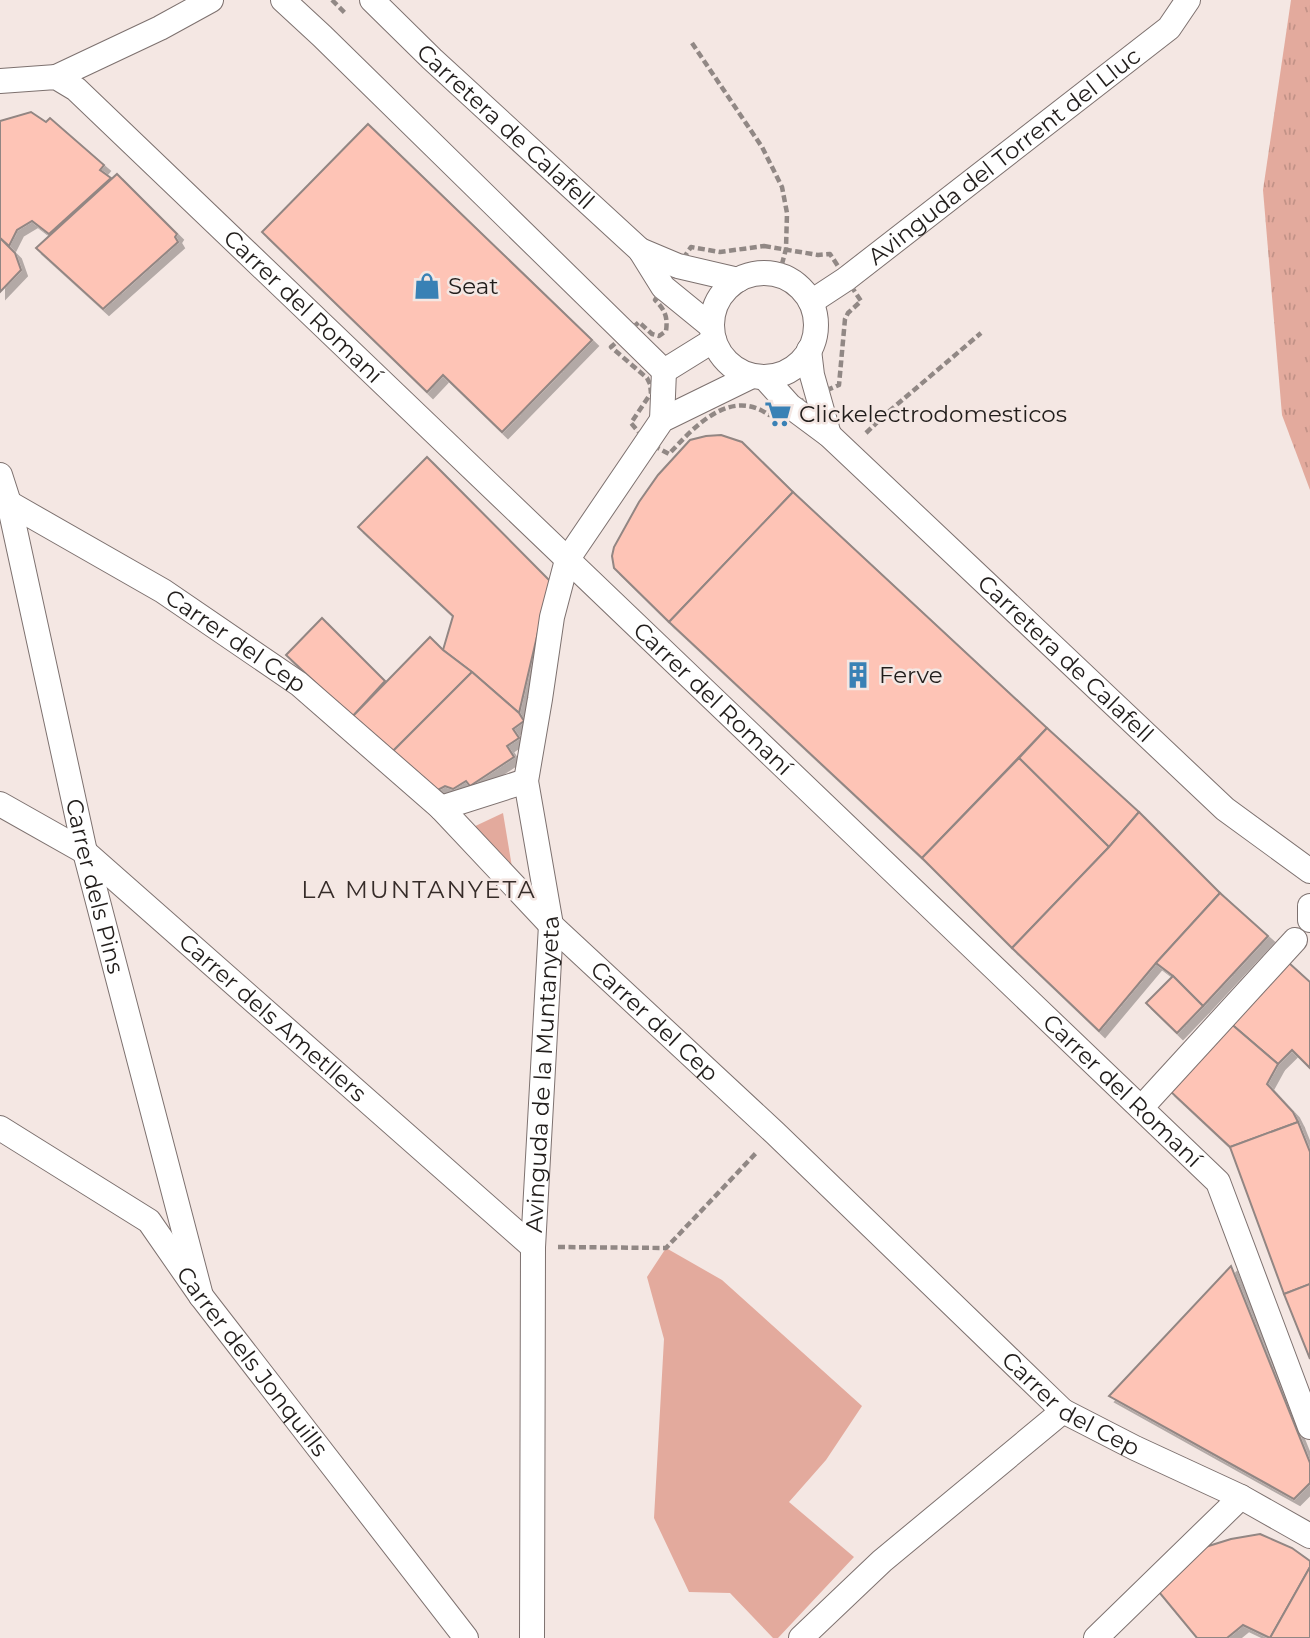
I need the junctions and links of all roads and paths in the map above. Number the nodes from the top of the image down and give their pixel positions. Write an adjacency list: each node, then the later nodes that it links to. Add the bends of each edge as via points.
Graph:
1 (211, 0): 6 (street)
2 (283, 0): 15 (street)
3 (372, 0): 8 (street, Carretera de Calafell)
4 (1188, 0): 11 (street, Avinguda del Torrent del Lluc, via 1170,28)
5 (692, 43): 9 (path, via 762,147 782,187 786,249)
6 (56, 77): 7 (street); 22 (street, Carrer del Romaní, via 76,89)
7 (0, 81)
8 (640, 250): 10 (street, Carretera de Calafell, via 678,266); 13 (street, Carretera de Calafell, via 663,287)
9 (779, 275): 10 (street, via 765,273); 11 (street, via 803,290)
10 (738, 280): 13 (street, via 716,304)
11 (811, 302): 14 (street, via 815,335)
12 (981, 333): 19 (path)
13 (713, 334): 15 (street); 16 (street, via 725,359)
14 (809, 350): 16 (street, via 790,369); 18 (street)
15 (664, 371): 17 (street)
16 (758, 376): 17 (street, Avinguda de la Muntanyeta); 18 (street, Carretera de Calafell)
17 (662, 420): 22 (street, Avinguda de la Muntanyeta)
18 (829, 436): 27 (street, Carretera de Calafell, via 1225,809)
19 (862, 438)
20 (0, 475): 21 (street, Carrer dels Pins)
21 (4, 501): 25 (street, Carrer del Cep, via 163,591 299,684); 26 (street, Carrer dels Pins)
22 (567, 560): 23 (street, Avinguda de la Muntanyeta, via 552,617); 32 (street, Carrer del Romaní)
23 (526, 781): 25 (street); 30 (street, Avinguda de la Muntanyeta)
24 (0, 804): 26 (street, Carrer dels Ametllers)
25 (441, 808): 30 (street, Carrer del Cep)
26 (85, 852): 35 (street, Carrer dels Ametllers); 36 (street, Carrer dels Pins)
27 (1310, 871)
28 (1310, 906): 29 (street)
29 (1310, 920)
30 (551, 925): 34 (street, Carrer del Cep); 35 (street, Avinguda de la Muntanyeta)
31 (1295, 940): 32 (street)
32 (1141, 1108): 38 (street, Carrer del Romaní, via 1218,1182)
33 (0, 1128): 36 (street, Carrer dels Jonquills, via 149,1222)
34 (775, 1133): 35 (path, via 666,1248); 37 (street, Carrer del Cep)
35 (533, 1247): 42 (street, Avinguda de la Muntanyeta)
36 (201, 1296): 41 (street, Carrer dels Jonquills)
37 (1063, 1411): 39 (street, Carrer del Cep); 43 (street, via 882,1561)
38 (1310, 1427)
39 (1241, 1497): 40 (street, Carrer del Cep); 44 (street)
40 (1310, 1536)
41 (466, 1638)
42 (532, 1638)
43 (801, 1638)
44 (1096, 1638)

